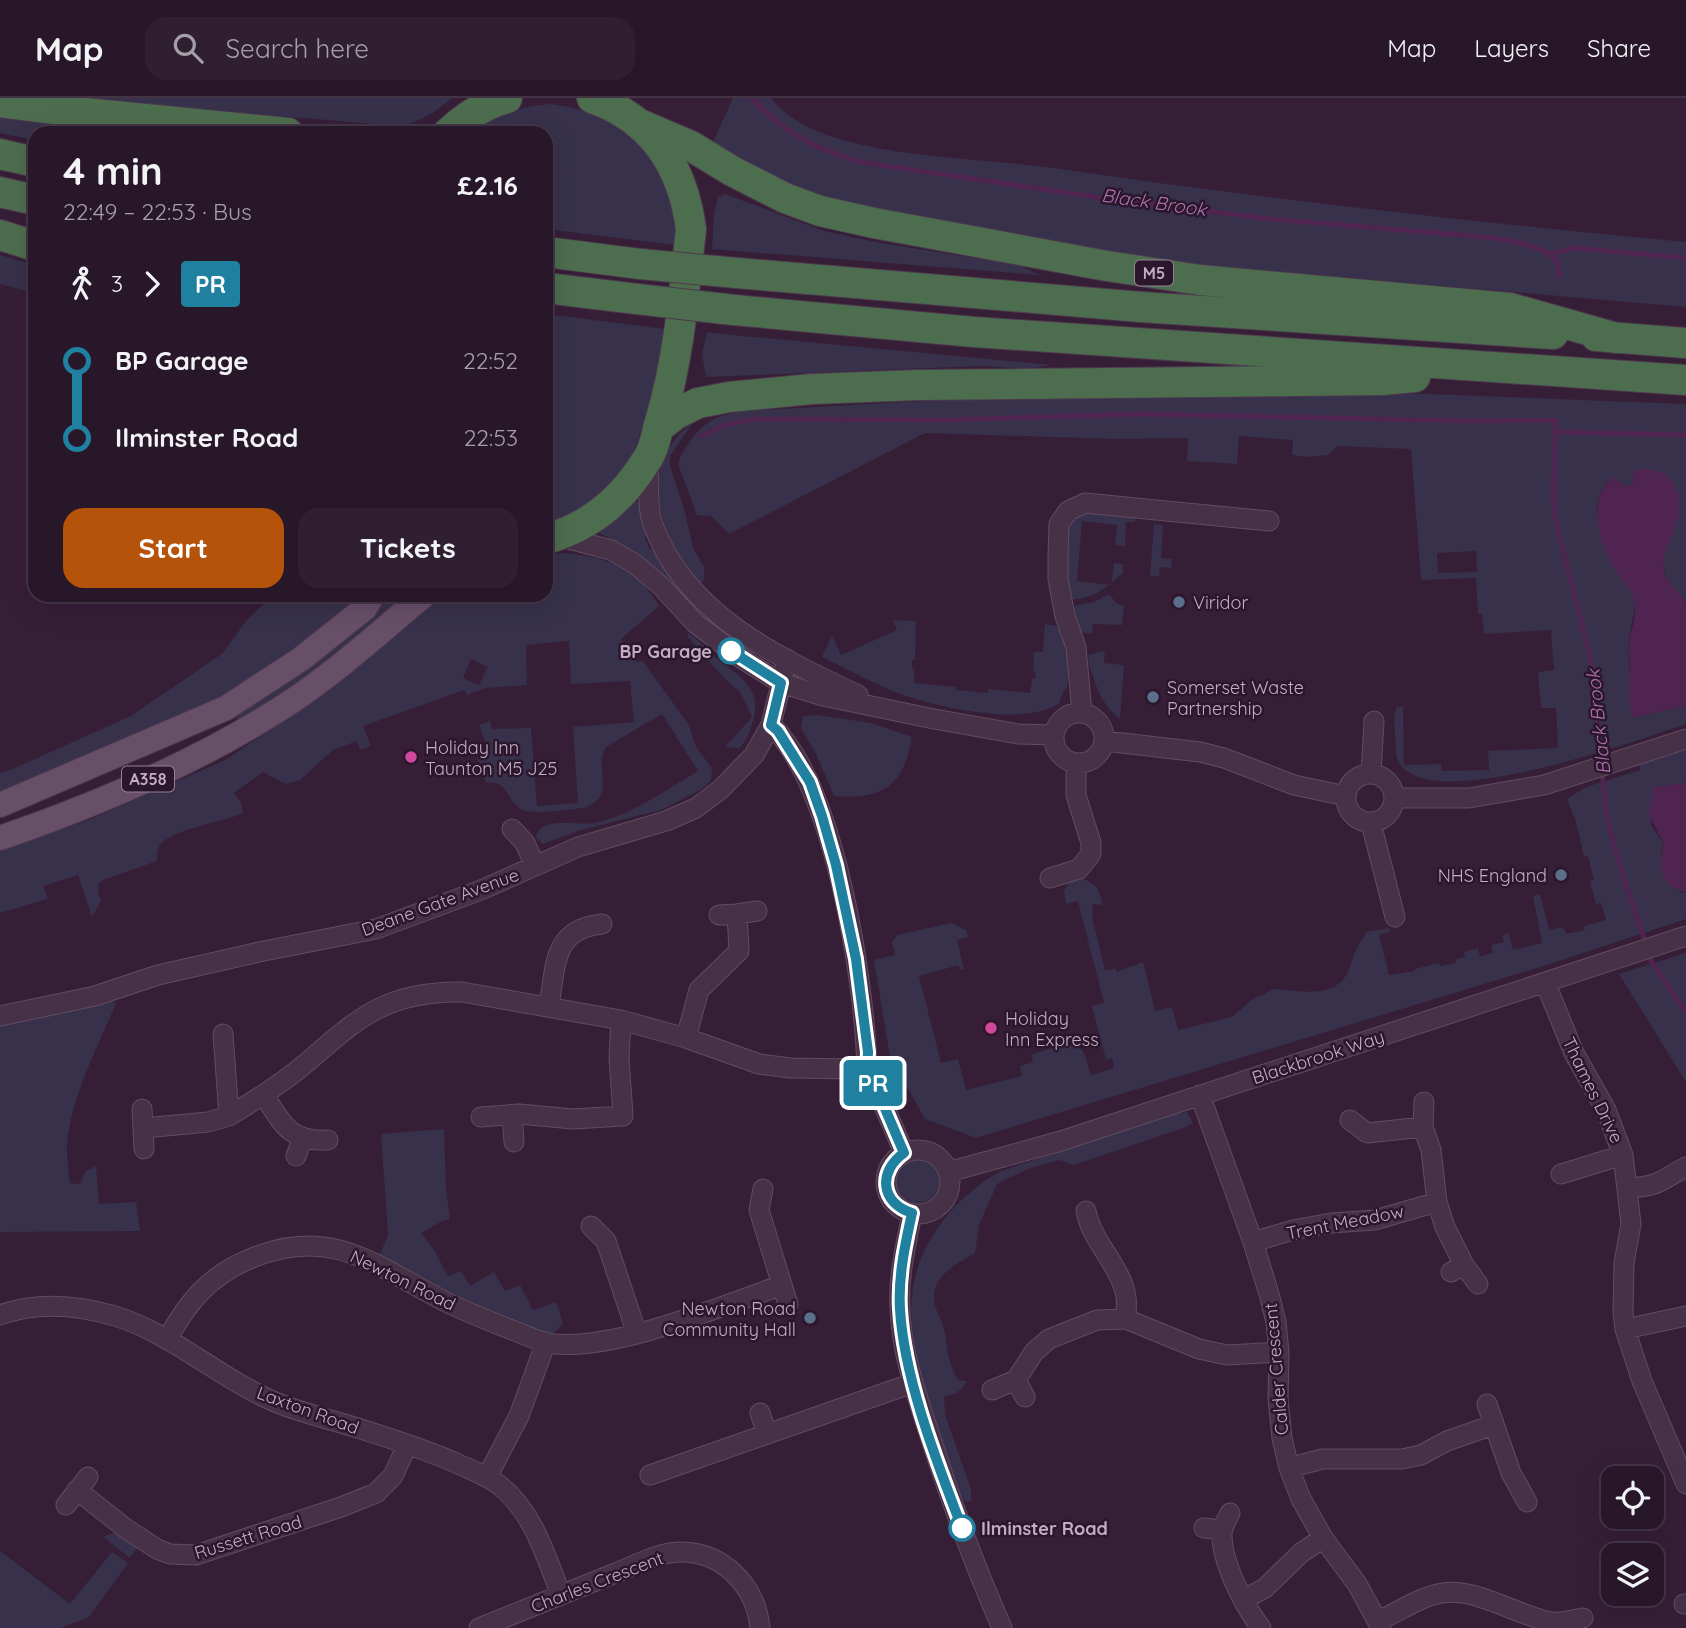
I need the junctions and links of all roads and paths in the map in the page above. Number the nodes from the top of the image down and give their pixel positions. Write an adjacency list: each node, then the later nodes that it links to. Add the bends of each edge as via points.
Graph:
1 (474, 98): 7 (highway)
2 (508, 98): 8 (highway)
3 (592, 98): 5 (highway, via 617,109)
4 (0, 102): 6 (highway)
5 (633, 110): 17 (highway, M5, via 732,172 820,211 1200,280 1510,309); 21 (highway, via 680,180 691,229 678,342)
6 (217, 126)
7 (452, 126)
8 (455, 126)
9 (0, 154): 10 (highway)
10 (28, 160)
11 (0, 192): 12 (highway)
12 (28, 198)
13 (0, 235): 14 (highway)
14 (28, 244)
15 (553, 254): 17 (highway, M5, bridge, via 1141,307)
16 (553, 289): 19 (highway, bridge, via 987,333)
17 (1616, 338): 18 (highway, M5)
18 (1686, 343)
19 (1523, 369): 20 (highway); 21 (highway, via 1382,380 811,389 698,403)
20 (1686, 380)
21 (658, 428): 22 (highway)
22 (648, 458): 24 (highway, via 603,512); 28 (street, via 652,520 677,573 724,620)
23 (1269, 521): 31 (street, via 1085,503 1068,511 1059,524 1058,579 1076,647)
24 (553, 536)
25 (553, 537): 29 (street, via 611,550 635,564 695,623)
26 (368, 602): 41 (main road, A358, via 310,652 226,708)
27 (416, 602): 44 (main road, A358, via 348,659 236,735 132,786)
28 (787, 659): 29 (street, Deane Gate Avenue); 30 (street)
29 (781, 683): 30 (street); 33 (street, Deane Gate Avenue)
30 (881, 706): 34 (street, via 1018,734)
31 (1082, 713): 34 (street, via 1063,719); 36 (street, via 1097,719)
32 (1374, 721): 38 (street)
33 (771, 725): 45 (street, Deane Gate Avenue, via 754,755 695,808); 57 (street, via 810,782 836,865 856,959)
34 (1054, 735): 37 (street, via 1057,751)
35 (1686, 739): 40 (street, via 1544,785 1469,798)
36 (1105, 741): 37 (street, via 1095,759); 39 (street, via 1200,752 1294,785)
37 (1076, 764): 46 (street, via 1076,795 1091,854 1079,869)
38 (1371, 774): 39 (street, via 1352,783); 40 (street, via 1388,781)
39 (1346, 796): 42 (street, via 1356,818)
40 (1395, 798): 42 (street, via 1388,816)
41 (0, 805)
42 (1371, 823): 48 (street)
43 (512, 829): 45 (street, via 525,843)
44 (0, 838)
45 (535, 866): 53 (street, Deane Gate Avenue, via 376,929 258,951 95,996)
46 (1050, 878)
47 (738, 913): 56 (street, via 739,951 699,990)
48 (1395, 917)
49 (602, 924): 52 (street, via 578,929 561,945)
50 (1686, 936): 51 (street, Blackbrook Way)
51 (1545, 982): 58 (street, Blackbrook Way); 70 (street, Thames Drive)
52 (549, 1006): 54 (street); 59 (street, via 462,992 428,993 395,1001 351,1024)
53 (0, 1016)
54 (621, 1020): 56 (street); 61 (street, via 619,1058 630,1116)
55 (223, 1034): 62 (street)
56 (686, 1038): 57 (street, via 759,1064)
57 (867, 1072): 69 (street)
58 (1200, 1095): 72 (street, Blackbrook Way); 80 (street, Calder Crescent)
59 (264, 1096): 62 (street); 66 (street, via 299,1148)
60 (1424, 1102): 65 (street)
61 (512, 1115): 63 (street); 67 (street)
62 (229, 1116): 68 (street, via 208,1122 143,1119)
63 (481, 1116)
64 (1350, 1120): 65 (street, via 1365,1139)
65 (1423, 1126): 76 (street, via 1432,1150)
66 (328, 1140)
67 (514, 1142)
68 (144, 1150)
69 (904, 1153): 72 (street, via 927,1151 937,1156); 77 (street, via 889,1168 886,1188 897,1206)
70 (1623, 1155): 73 (street); 74 (street, Thames Drive)
71 (1678, 1165): 74 (street, via 1665,1181)
72 (948, 1172): 77 (street, via 949,1186 941,1204)
73 (1575, 1176)
74 (1628, 1188): 85 (street, Thames Drive)
75 (763, 1189): 86 (street, Newton Road, via 759,1210 785,1295)
76 (1437, 1202): 80 (street, Trent Meadow, via 1375,1220 1331,1223); 81 (street, via 1458,1268)
77 (912, 1213): 90 (street, via 900,1300)
78 (1083, 1222): 84 (street, via 1119,1276 1126,1296)
79 (591, 1226): 86 (street, via 606,1241)
80 (1253, 1242): 89 (street, Calder Crescent, via 1274,1313)
81 (1478, 1284)
82 (0, 1315): 87 (street, Laxton Road, via 30,1307 74,1306 116,1316)
83 (1686, 1316): 85 (street)
84 (1126, 1320): 89 (street, via 1227,1355); 91 (street, via 1097,1320 1049,1339 1034,1352 1021,1388)
85 (1625, 1329): 100 (street, Thames Drive)
86 (637, 1334): 88 (street, Newton Road, via 604,1341)
87 (167, 1340): 88 (street, Newton Road, via 190,1304 224,1271 285,1246 314,1245 366,1257 446,1302); 96 (street, Laxton Road, via 275,1402)
88 (546, 1342): 99 (street, via 519,1416)
89 (1279, 1352): 97 (street, Calder Crescent, via 1278,1399)
90 (913, 1383): 95 (street); 112 (street, via 953,1504)
91 (992, 1390)
92 (1487, 1404): 94 (street)
93 (760, 1413): 95 (street)
94 (1493, 1425): 97 (street, via 1421,1455 1322,1459); 102 (street)
95 (767, 1434): 98 (street)
96 (407, 1445): 99 (street, Laxton Road); 101 (street, Russett Road, via 393,1476 376,1493 196,1556 158,1549)
97 (1289, 1468): 104 (street, Calder Crescent)
98 (650, 1475)
99 (487, 1477): 105 (street, Laxton Road, via 501,1486 531,1523)
100 (1686, 1483)
101 (77, 1490)
102 (1516, 1496)
103 (1219, 1524): 106 (street, via 1228,1565)
104 (1323, 1538): 106 (street, via 1265,1588); 108 (street, Calder Crescent)
105 (561, 1595): 110 (street, Charles Crescent); 111 (street, Charles Crescent, via 662,1554 694,1553 724,1564 744,1583)
106 (1243, 1600): 113 (street)
107 (1583, 1618): 109 (street)
108 (1380, 1625): 109 (street, via 1444,1592 1462,1593)
109 (1554, 1625)
110 (479, 1628)
111 (760, 1628)
112 (1002, 1628)
113 (1261, 1628)

